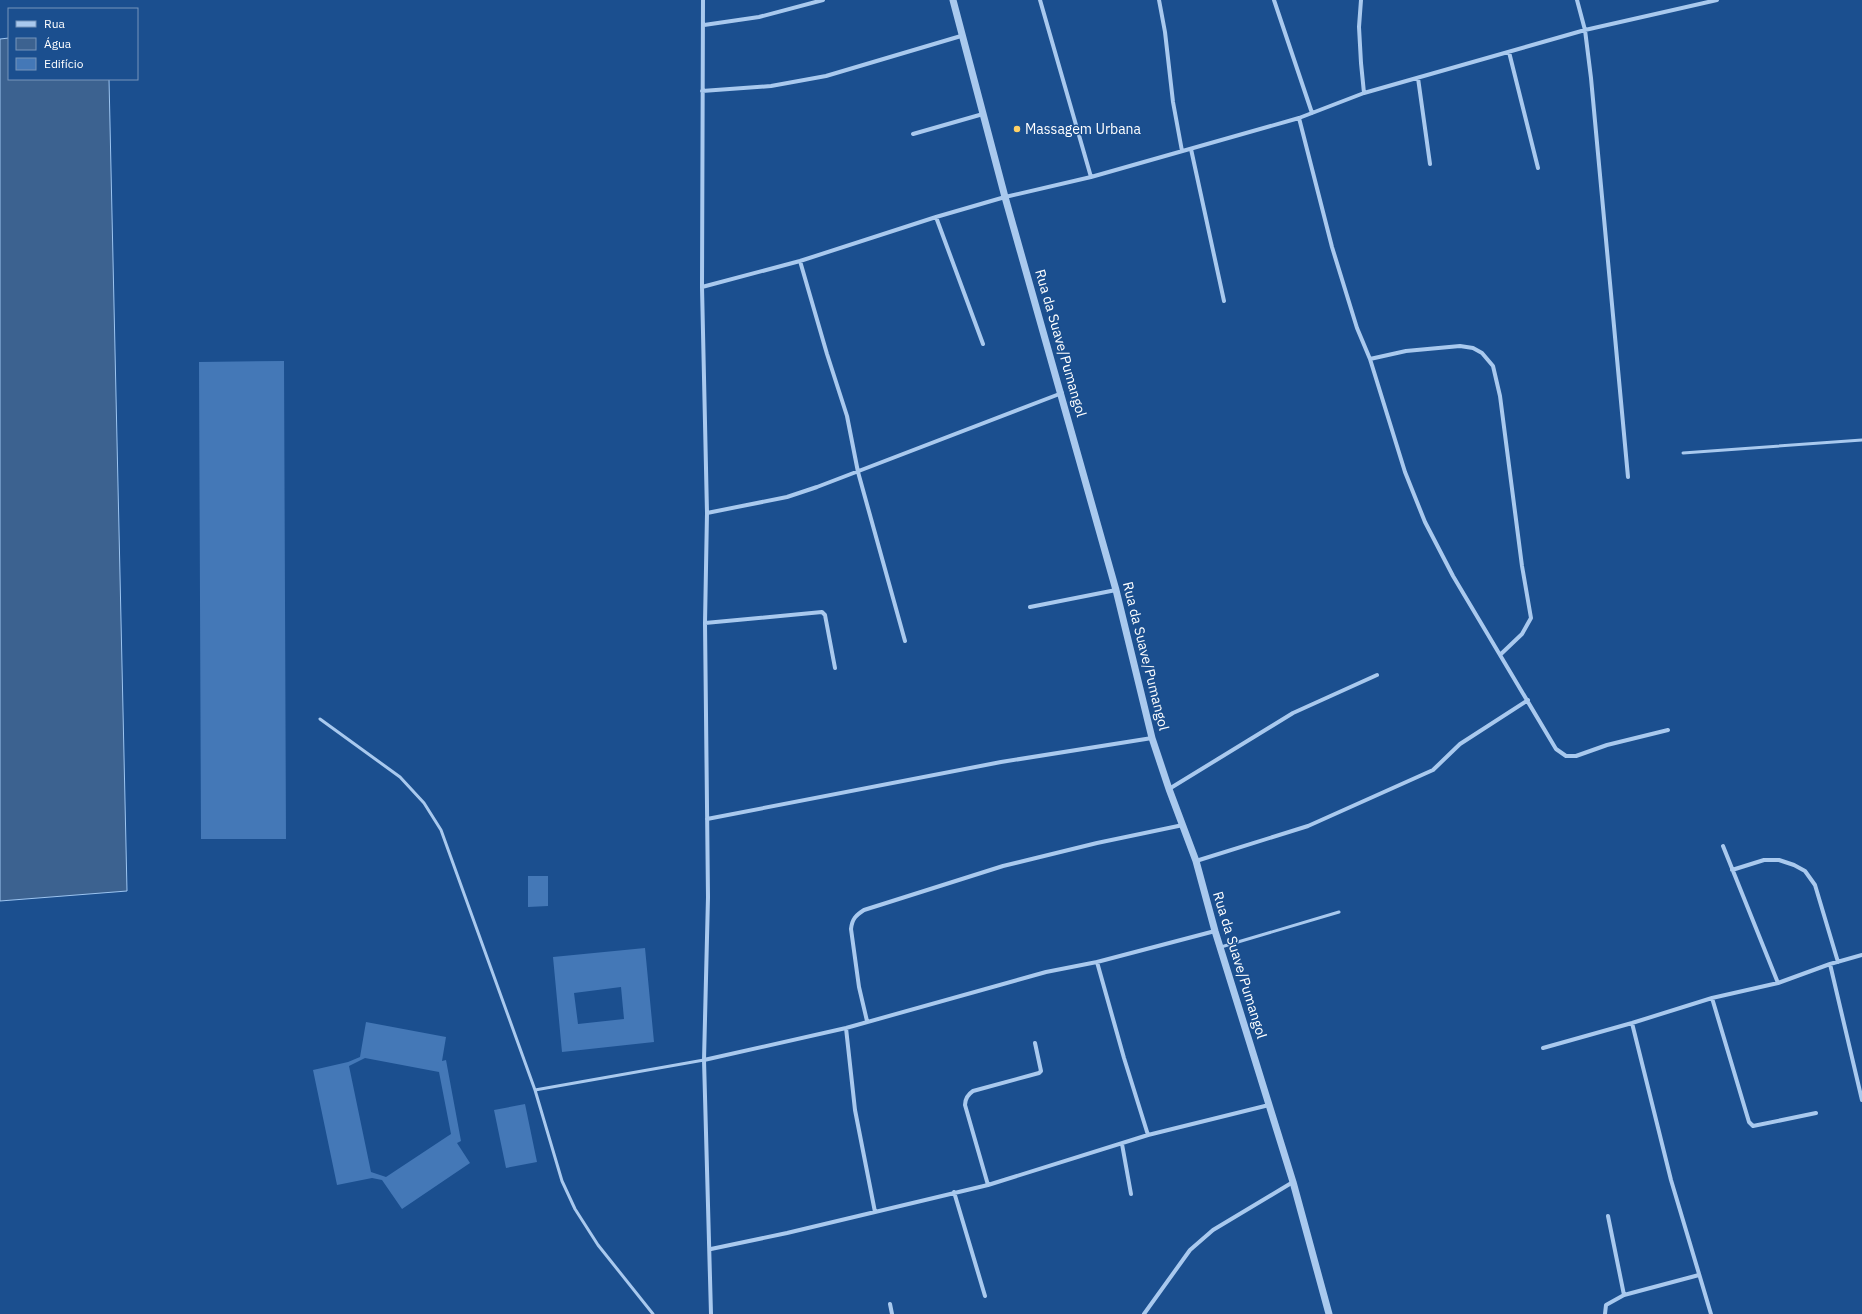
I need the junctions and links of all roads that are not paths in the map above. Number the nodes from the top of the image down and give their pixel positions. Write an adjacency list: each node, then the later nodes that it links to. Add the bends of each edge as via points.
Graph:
1 (703, 0): 10 (street)
2 (823, 0): 10 (street, via 759,17)
3 (953, 0): 12 (street, Rua da Suave/Pumangol)
4 (1040, 0): 25 (street)
5 (1159, 0): 22 (street)
6 (1274, 0): 17 (street)
7 (1361, 0): 16 (street, via 1359,27)
8 (1577, 0): 11 (street)
9 (1717, 0): 11 (street)
10 (704, 25): 15 (street)
11 (1585, 30): 13 (street); 37 (street)
12 (961, 36): 15 (street, via 826,76 771,86); 18 (street, Rua da Suave/Pumangol)
13 (1509, 52): 14 (street); 24 (street)
14 (1418, 78): 16 (street); 23 (street)
15 (702, 91): 29 (street)
16 (1364, 93): 17 (street)
17 (1312, 113): 19 (street)
18 (983, 114): 20 (street); 26 (street, Rua da Suave/Pumangol)
19 (1299, 118): 21 (street); 32 (street, via 1332,247 1357,328)
20 (913, 134)
21 (1191, 149): 22 (street); 30 (street)
22 (1182, 151): 25 (street)
23 (1430, 164)
24 (1538, 168)
25 (1092, 177): 26 (street)
26 (1006, 197): 27 (street); 33 (street, Rua da Suave/Pumangol)
27 (936, 217): 28 (street); 31 (street)
28 (800, 261): 29 (street); 36 (street, via 847,416)
29 (702, 287): 38 (street)
30 (1224, 300)
31 (983, 344)
32 (1370, 359): 43 (street, via 1405,472 1425,522 1453,576); 43 (street, via 1406,351 1460,346 1473,348 1482,353 1493,366 1500,396 1531,618 1522,634)
33 (1062, 392): 36 (street); 39 (street, Rua da Suave/Pumangol)
34 (1862, 440): 35 (lane)
35 (1683, 453)
36 (858, 472): 38 (street, via 786,497); 42 (street)
37 (1628, 477)
38 (707, 513): 41 (street)
39 (1116, 590): 40 (street); 49 (street, Rua da Suave/Pumangol)
40 (1030, 607)
41 (705, 623): 44 (street, via 822,612 825,615); 51 (street)
42 (906, 641)
43 (1501, 654): 46 (street)
44 (835, 668)
45 (1378, 675): 50 (street, via 1293,713)
46 (1528, 700): 48 (street, via 1556,750 1566,756 1576,756 1607,745); 54 (street, via 1460,744 1434,770 1308,826)
47 (320, 719): 71 (lane, via 400,777 424,803 441,830)
48 (1668, 730)
49 (1152, 738): 50 (street, Rua da Suave/Pumangol); 51 (street, via 1001,762)
50 (1168, 789): 52 (street, Rua da Suave/Pumangol)
51 (707, 819): 70 (street)
52 (1183, 825): 54 (street, Rua da Suave/Pumangol); 65 (street, via 1003,866 864,910 855,916 850,929)
53 (1723, 846): 55 (street)
54 (1196, 861): 57 (street, Rua da Suave/Pumangol)
55 (1732, 870): 61 (street, via 1764,860 1779,860 1805,871 1815,885); 63 (street)
56 (1339, 912): 58 (lane)
57 (1215, 931): 58 (street, Rua da Suave/Pumangol); 60 (street)
58 (1220, 947): 73 (street, Rua da Suave/Pumangol)
59 (1862, 955): 61 (street)
60 (1097, 962): 65 (street, via 1046,972); 75 (street)
61 (1838, 962): 62 (street)
62 (1830, 964): 63 (street); 72 (street)
63 (1778, 983): 64 (street)
64 (1712, 998): 66 (street); 74 (street, via 1748,1122 1754,1126)
65 (867, 1021): 67 (street)
66 (1632, 1023): 69 (street); 84 (street, via 1671,1180)
67 (846, 1028): 70 (street); 81 (street, via 855,1110)
68 (1035, 1044): 78 (street, via 1041,1071 1039,1073 972,1091 965,1100)
69 (1543, 1048)
70 (704, 1060): 71 (lane); 83 (street)
71 (535, 1090): 88 (lane, via 562,1181 575,1209 598,1245)
72 (1862, 1100)
73 (1269, 1105): 75 (street); 77 (street, Rua da Suave/Pumangol)
74 (1816, 1113)
75 (1148, 1136): 76 (street)
76 (1122, 1144): 78 (street); 80 (street)
77 (1293, 1182): 91 (street, via 1213,1230 1190,1250); 92 (street, Rua da Suave/Pumangol)
78 (988, 1185): 79 (street)
79 (954, 1192): 81 (street); 86 (street)
80 (1131, 1194)
81 (875, 1212): 83 (street)
82 (1608, 1216): 85 (street)
83 (711, 1249): 89 (street)
84 (1699, 1275): 85 (street); 94 (street)
85 (1624, 1295): 93 (street, via 1606,1306)
86 (985, 1296)
87 (890, 1304): 90 (street)
88 (653, 1314)
89 (711, 1314)
90 (892, 1314)
91 (1144, 1314)
92 (1329, 1314)
93 (1604, 1314)
94 (1711, 1314)

